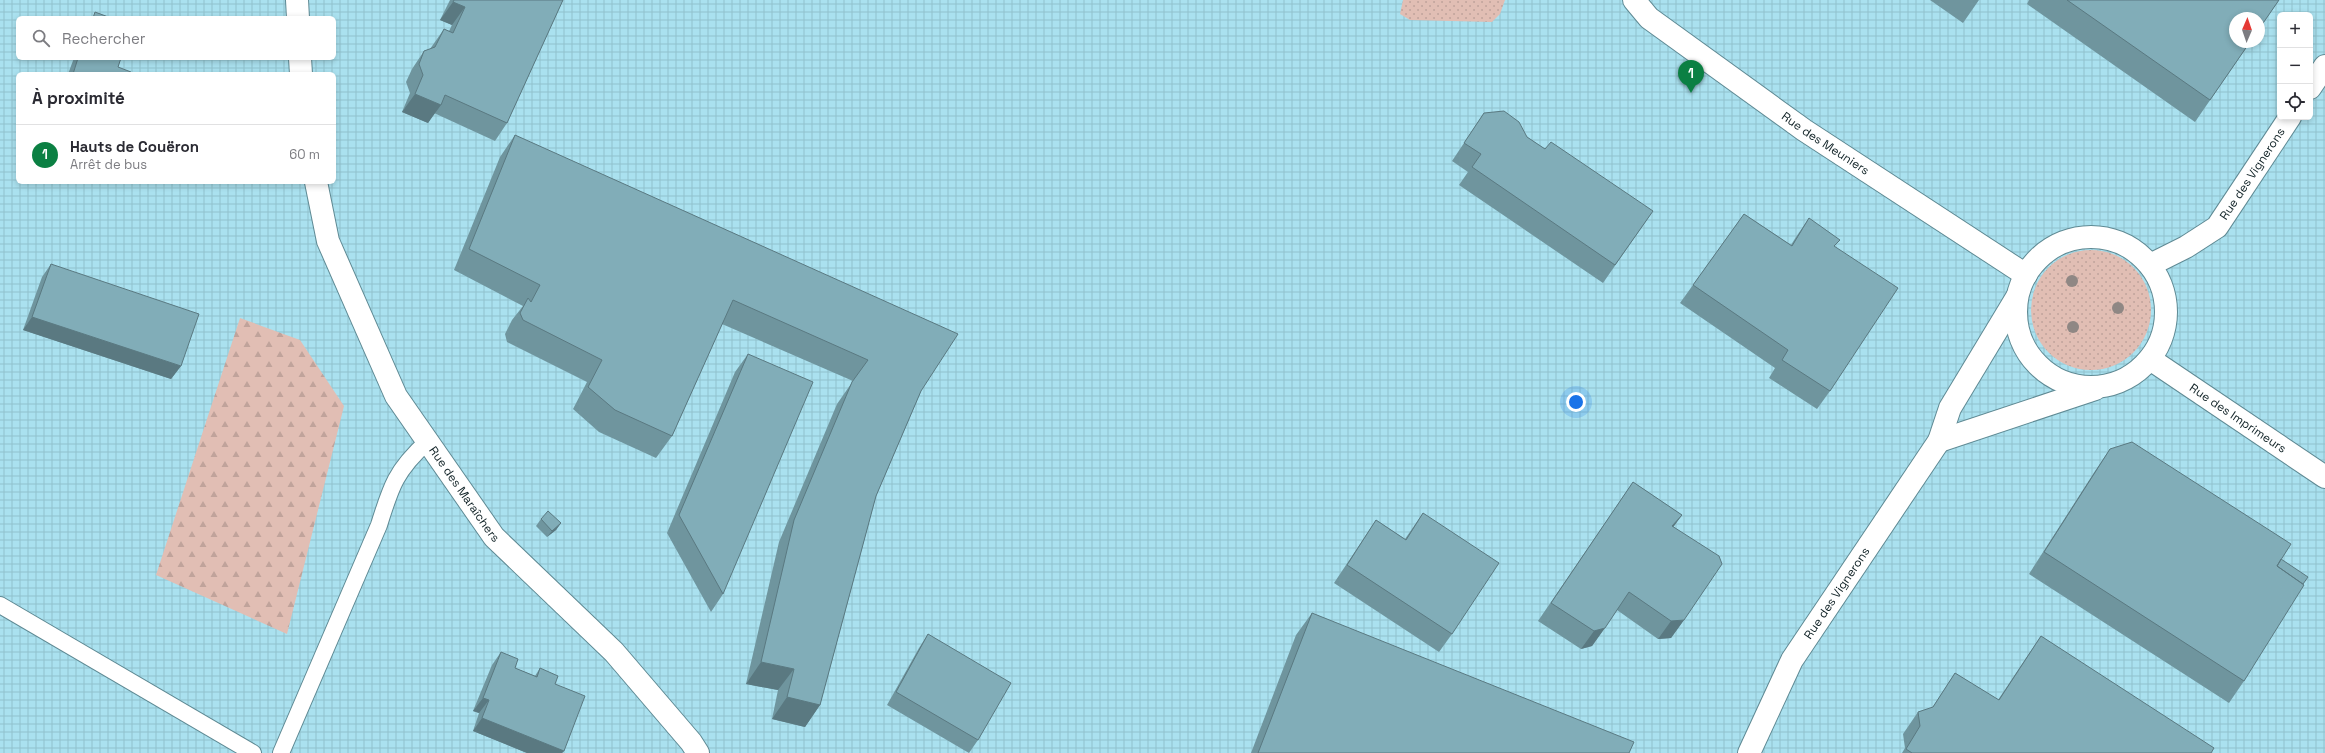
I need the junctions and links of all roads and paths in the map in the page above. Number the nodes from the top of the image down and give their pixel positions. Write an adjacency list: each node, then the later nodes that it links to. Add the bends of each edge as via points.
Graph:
1 (297, 0): 3 (street)
2 (1634, 0): 11 (street, Rue des Meuniers, via 1649,18 1792,121)
3 (298, 16)
4 (300, 60): 6 (street)
5 (2325, 66): 7 (street)
6 (301, 72)
7 (2313, 84)
8 (2288, 120): 10 (street, Rue des Vignerons, via 2217,227 2186,247)
9 (316, 184): 15 (street, Rue des Maraîchers, via 328,241 396,396)
10 (2150, 265): 11 (street, via 2132,248 2109,239 2085,237 2061,243 2041,256); 13 (street, via 2162,286 2167,312 2162,337)
11 (2026, 275): 12 (street)
12 (2017, 297): 14 (street, via 2016,322 2023,345 2037,365 2058,380 2082,387); 16 (street, Rue des Vignerons, via 1950,408)
13 (2150, 359): 14 (street, via 2131,376); 17 (street, Rue des Imprimeurs)
14 (2107, 385): 16 (street)
15 (428, 441): 20 (lane, via 408,459 391,487 379,525); 21 (street, Rue des Maraîchers, via 494,537 614,652)
16 (1939, 441): 22 (street, Rue des Vignerons, via 1792,660)
17 (2325, 477)
18 (0, 605): 19 (lane)
19 (253, 753)
20 (281, 753)
21 (698, 753)
22 (1749, 753)

